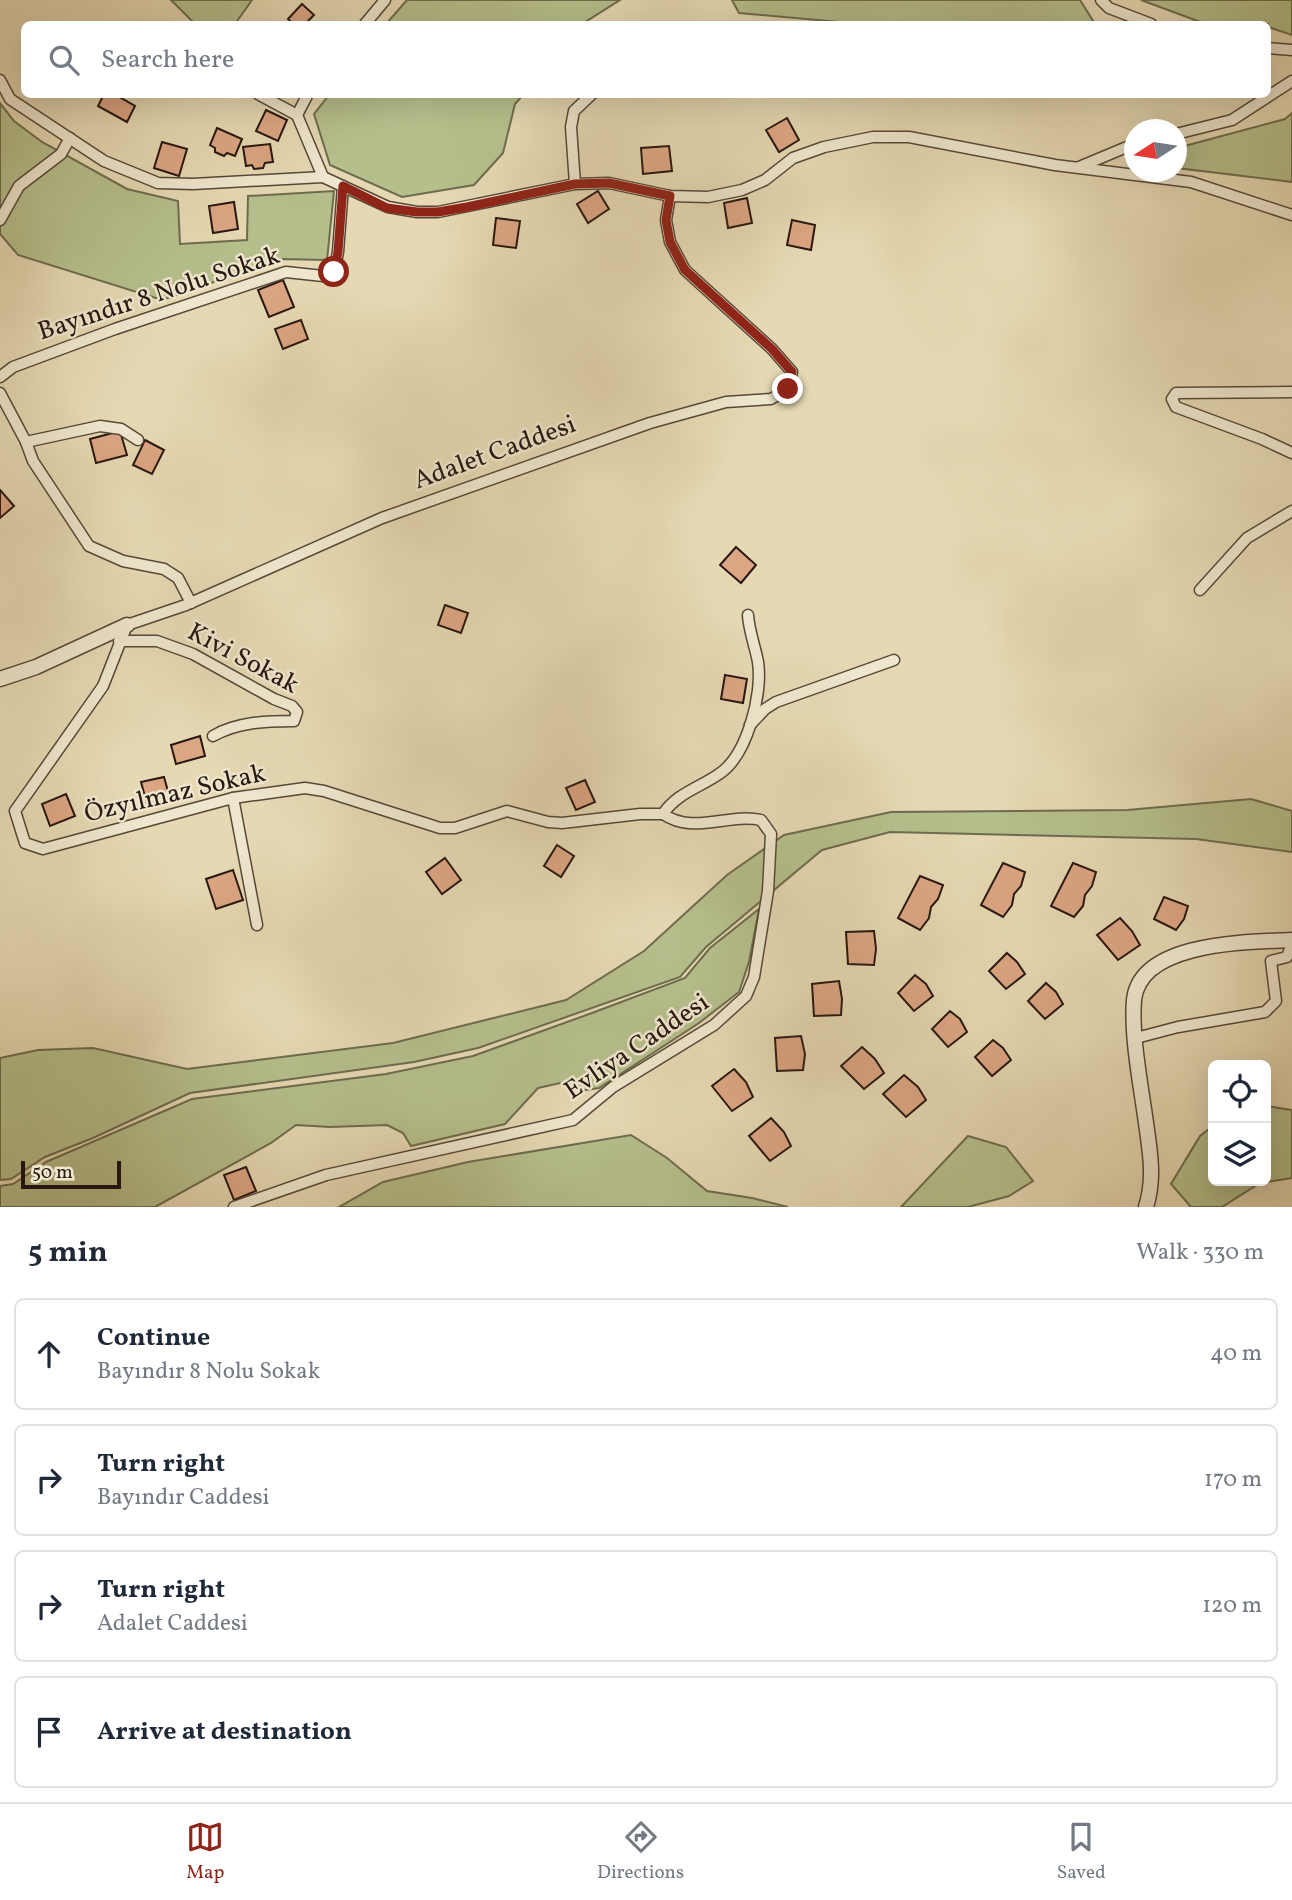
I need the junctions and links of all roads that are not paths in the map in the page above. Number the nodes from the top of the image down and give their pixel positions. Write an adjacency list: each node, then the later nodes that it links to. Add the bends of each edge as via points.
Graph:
1 (385, 0): 3 (street)
2 (1101, 0): 4 (street, via 1109,8)
3 (368, 21)
4 (1144, 21)
5 (1271, 48): 6 (street)
6 (1292, 50)
7 (0, 80): 16 (street, via 10,99)
8 (1292, 82): 9 (street)
9 (1271, 95)
10 (265, 98): 14 (street)
11 (306, 98): 14 (street)
12 (588, 98): 20 (street, via 574,111 570,127)
13 (1267, 98): 15 (street, via 1232,120)
14 (297, 115): 19 (street)
15 (1187, 131)
16 (70, 138): 19 (street, via 104,161 158,183); 24 (street, via 61,154 19,186)
17 (1124, 149): 18 (street)
18 (1077, 168): 22 (street, via 909,137 873,137 793,158 765,180 742,190 708,197); 23 (street, via 1191,182)
19 (323, 177): 21 (street)
20 (575, 184): 21 (street, via 457,209 417,212 387,208); 22 (street, via 609,183)
21 (343, 186): 25 (street, Bayındır 8 Nolu Sokak, via 334,272 323,276 286,272 13,367)
22 (670, 196): 33 (street, Adalet Caddesi, via 666,220 670,242 685,270 792,372 788,389 771,399 726,402 650,423 382,518)
23 (1292, 215)
24 (0, 220)
25 (0, 377)
26 (1292, 392): 30 (street, via 1176,393 1172,399 1175,407)
27 (0, 393): 29 (street)
28 (138, 440): 29 (street, via 121,429 100,426)
29 (26, 442): 33 (street, via 33,461 89,545 123,561 164,569 178,578)
30 (1292, 453)
31 (1292, 511): 32 (street, via 1247,538)
32 (1200, 590)
33 (191, 603): 35 (street, Adalet Caddesi)
34 (748, 615): 39 (street, via 758,663 758,690)
35 (127, 625): 36 (street, Özyılmaz Sokak); 38 (street, Adalet Caddesi)
36 (119, 641): 40 (street, Kivi Sokak, via 157,641 193,654 297,712 294,721 265,721); 41 (street, Özyılmaz Sokak, via 103,686 15,811 26,843 43,849)
37 (894, 660): 39 (street, via 776,702)
38 (0, 679)
39 (748, 727): 42 (street, via 740,754 730,765 672,802)
40 (213, 736)
41 (233, 798): 42 (street, Özyılmaz Sokak, via 306,788 440,828 455,828 508,811 562,823); 43 (street)
42 (663, 814): 46 (street, Evliya Caddesi, via 687,824 761,820 771,834 768,891 754,977 746,996 722,1018 613,1087 573,1120 326,1175)
43 (257, 925)
44 (1292, 941): 45 (street, via 1219,944 1162,962 1138,986); 45 (street, via 1287,957 1271,961 1276,1001 1265,1012)
45 (1136, 1038): 47 (street, via 1153,1173)
46 (234, 1207)
47 (1146, 1207)

